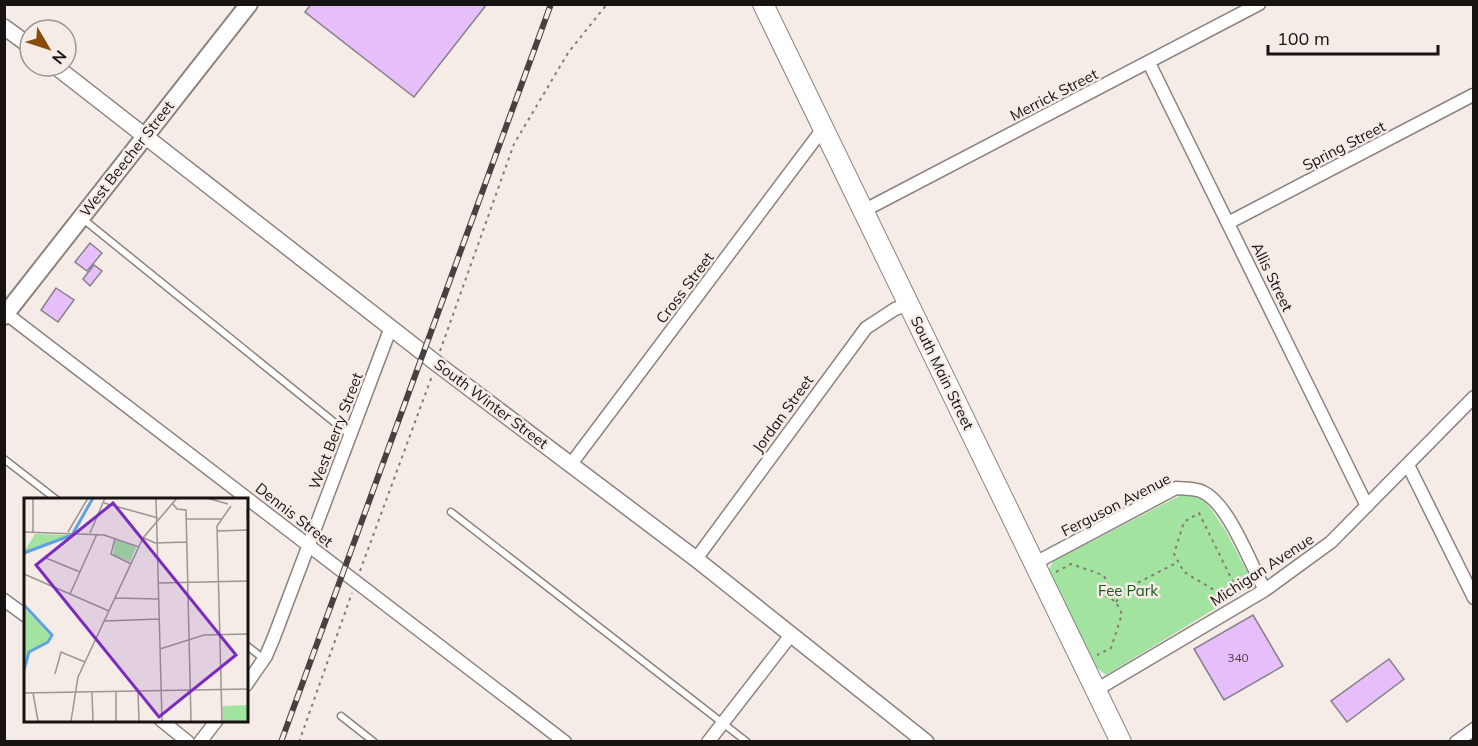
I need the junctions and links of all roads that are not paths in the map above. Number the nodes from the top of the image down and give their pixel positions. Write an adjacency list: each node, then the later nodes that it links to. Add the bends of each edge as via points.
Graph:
1 (249, 4): 10 (main road, West Beecher Street)
2 (763, 4): 9 (main road, South Main Street)
3 (1259, 4): 6 (street, Merrick Street)
4 (4, 27): 5 (street)
5 (18, 37)
6 (1149, 63): 11 (street, Merrick Street); 13 (street, Allis Street)
7 (70, 78): 10 (street, South Winter Street)
8 (1473, 95): 13 (street, Spring Street)
9 (822, 129): 11 (main road, South Main Street); 20 (street, Cross Street)
10 (145, 136): 12 (main road, West Beecher Street); 16 (street, South Winter Street)
11 (863, 211): 14 (main road, South Main Street)
12 (81, 218): 15 (main road, West Beecher Street); 18 (lane)
13 (1228, 223): 25 (street, Allis Street)
14 (909, 304): 28 (street, Jordan Street, via 866,328); 29 (main road, South Main Street)
15 (5, 314): 23 (street, Dennis Street)
16 (391, 327): 18 (street, West Berry Street); 20 (street, South Winter Street)
17 (1473, 397): 21 (street, Michigan Avenue)
18 (350, 436): 27 (street, West Berry Street)
19 (4, 459): 22 (lane)
20 (571, 464): 28 (street, South Winter Street)
21 (1408, 465): 25 (street, Michigan Avenue); 31 (street)
22 (54, 498)
23 (247, 498)
24 (248, 499): 27 (street, Dennis Street)
25 (1367, 506): 30 (street, Michigan Avenue, via 1331,542)
26 (450, 512): 42 (lane)
27 (309, 545): 36 (street, West Berry Street); 47 (street, Dennis Street)
28 (696, 559): 34 (street, South Winter Street)
29 (1035, 563): 30 (street, Ferguson Avenue, via 1176,488 1186,489 1214,498 1228,516); 38 (main road, South Main Street)
30 (1265, 590): 38 (street, Michigan Avenue)
31 (1473, 598)
32 (4, 600): 33 (street)
33 (24, 615)
34 (791, 635): 42 (street); 50 (street, South Winter Street)
35 (248, 647): 36 (lane)
36 (264, 659): 37 (street, West Berry Street)
37 (248, 682)
38 (1096, 690): 51 (main road, South Main Street)
39 (341, 716): 46 (lane)
40 (164, 722): 44 (street)
41 (215, 722): 45 (street)
42 (723, 722): 48 (street); 49 (lane)
43 (1473, 729): 52 (street)
44 (188, 741)
45 (200, 741)
46 (374, 741)
47 (565, 741)
48 (708, 741)
49 (747, 741)
50 (926, 741)
51 (1121, 741)
52 (1456, 741)

